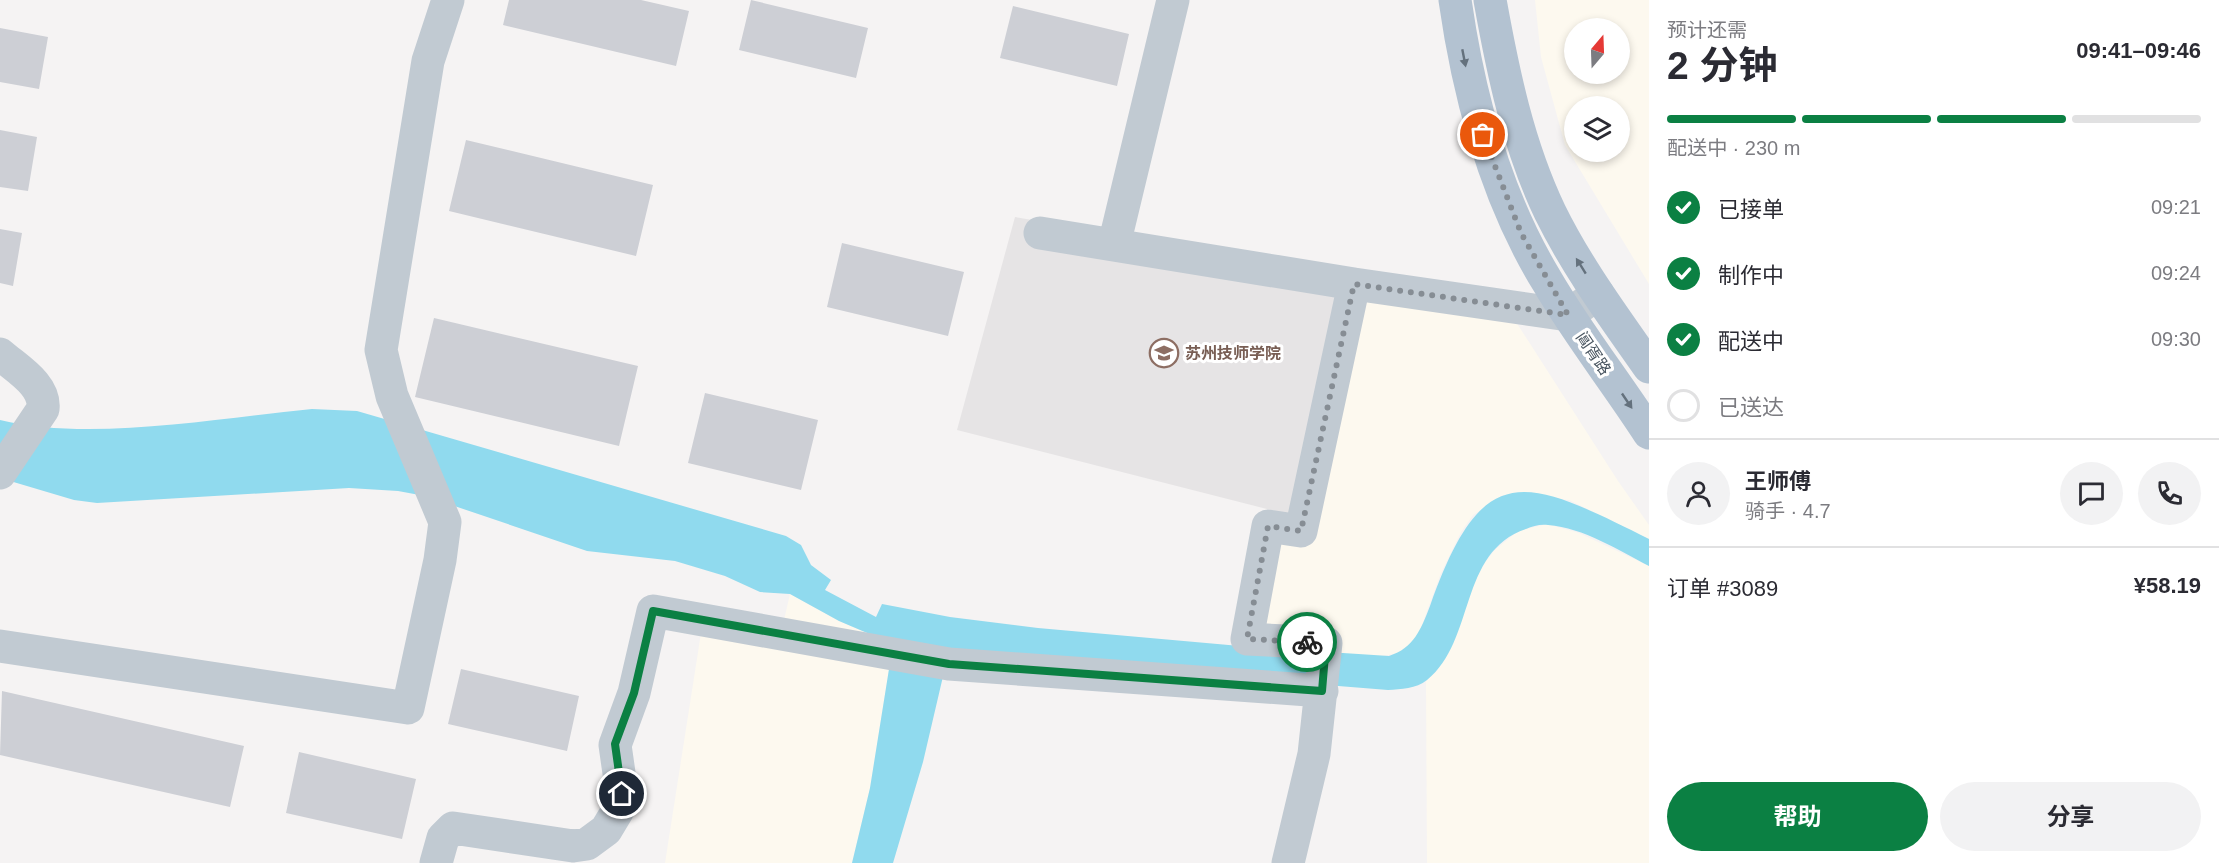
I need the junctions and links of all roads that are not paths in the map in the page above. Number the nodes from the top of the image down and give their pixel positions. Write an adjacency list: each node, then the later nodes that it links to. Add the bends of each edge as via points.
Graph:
1 (448, 0): 14 (street, via 428,61 381,350 392,396 445,522 408,708)
2 (1173, 0): 6 (street)
3 (1455, 0): 9 (main road, 阊胥路, one-way to 9, via 1464,60 1499,182 1521,233)
4 (1490, 0): 8 (main road, one-way to 4, via 1550,212 1519,134)
5 (1040, 233): 6 (street)
6 (1114, 245): 7 (street)
7 (1354, 284): 9 (street); 15 (street, via 1301,531 1268,526 1247,639 1326,643)
8 (1598, 294): 9 (street); 11 (main road)
9 (1568, 315): 12 (main road, 阊胥路, one-way to 12)
10 (0, 354): 13 (street, via 38,388 44,404)
11 (1649, 367)
12 (1649, 433)
13 (0, 473)
14 (0, 646)
15 (1322, 689): 16 (street, via 949,664 653,611 634,693 615,744 622,794 606,830 587,844 573,846 453,828 443,838); 17 (street, via 1314,754)
16 (435, 863)
17 (1288, 863)

